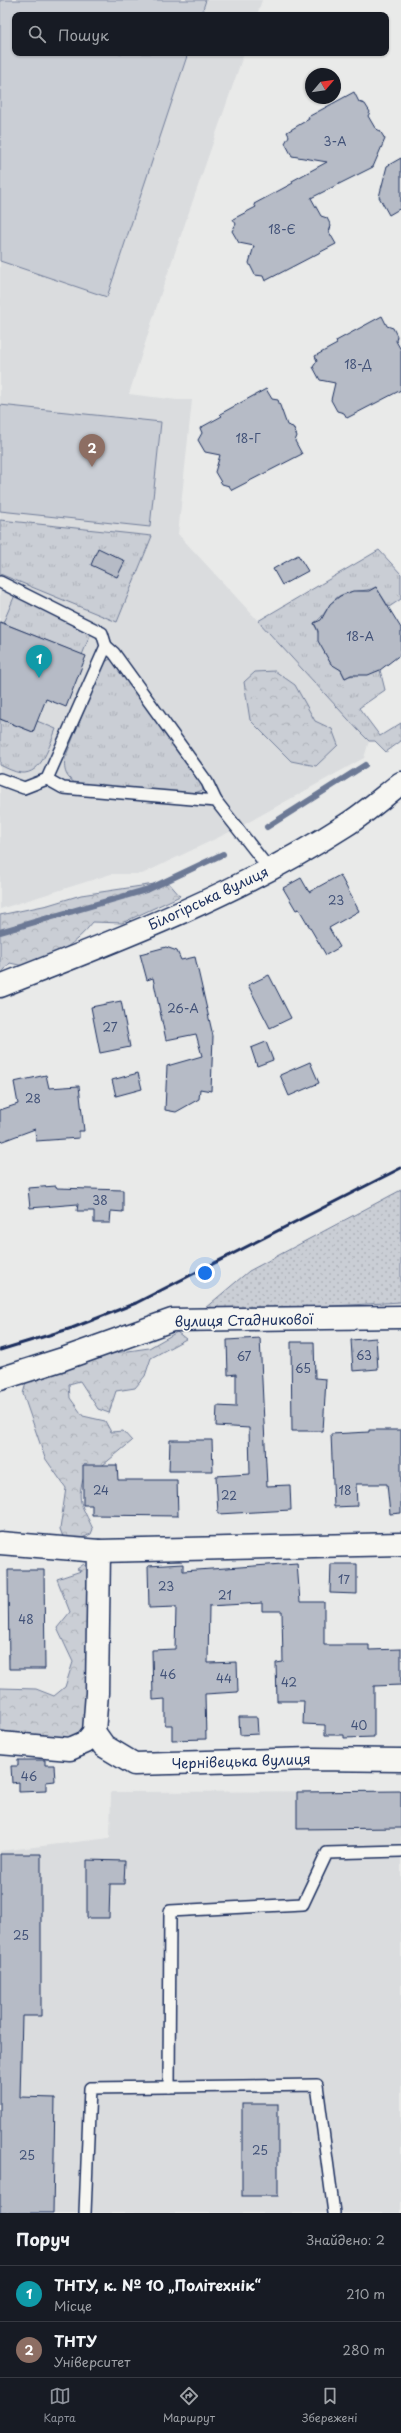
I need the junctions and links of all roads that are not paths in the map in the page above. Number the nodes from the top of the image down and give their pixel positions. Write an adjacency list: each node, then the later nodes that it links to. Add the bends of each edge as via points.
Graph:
1 (0, 582): 2 (lane, via 102,633)
2 (106, 646): 4 (lane); 6 (lane, via 114,653 207,782)
3 (0, 779): 4 (lane, via 24,788)
4 (47, 779): 6 (lane, via 63,788)
5 (401, 783): 7 (street, Білогірська вулиця, via 346,825)
6 (216, 801): 7 (lane)
7 (270, 870): 8 (street, Білогірська вулиця, via 149,926)
8 (0, 986)
9 (401, 1317): 10 (street, вулиця Стадникової, via 172,1320)
10 (0, 1379)
11 (0, 1543): 13 (street)
12 (401, 1544): 13 (street)
13 (99, 1551): 14 (street, via 98,1692)
14 (94, 1732): 15 (street, via 86,1742 70,1749); 16 (street, Чернівецька вулиця, via 104,1746 134,1764 312,1759)
15 (0, 1743)
16 (401, 1760)
17 (401, 1851): 18 (lane, via 327,1853 303,1904 170,1910)
18 (169, 2087): 19 (lane, via 90,2088); 20 (lane, via 317,2084)
19 (85, 2213)
20 (334, 2213)

